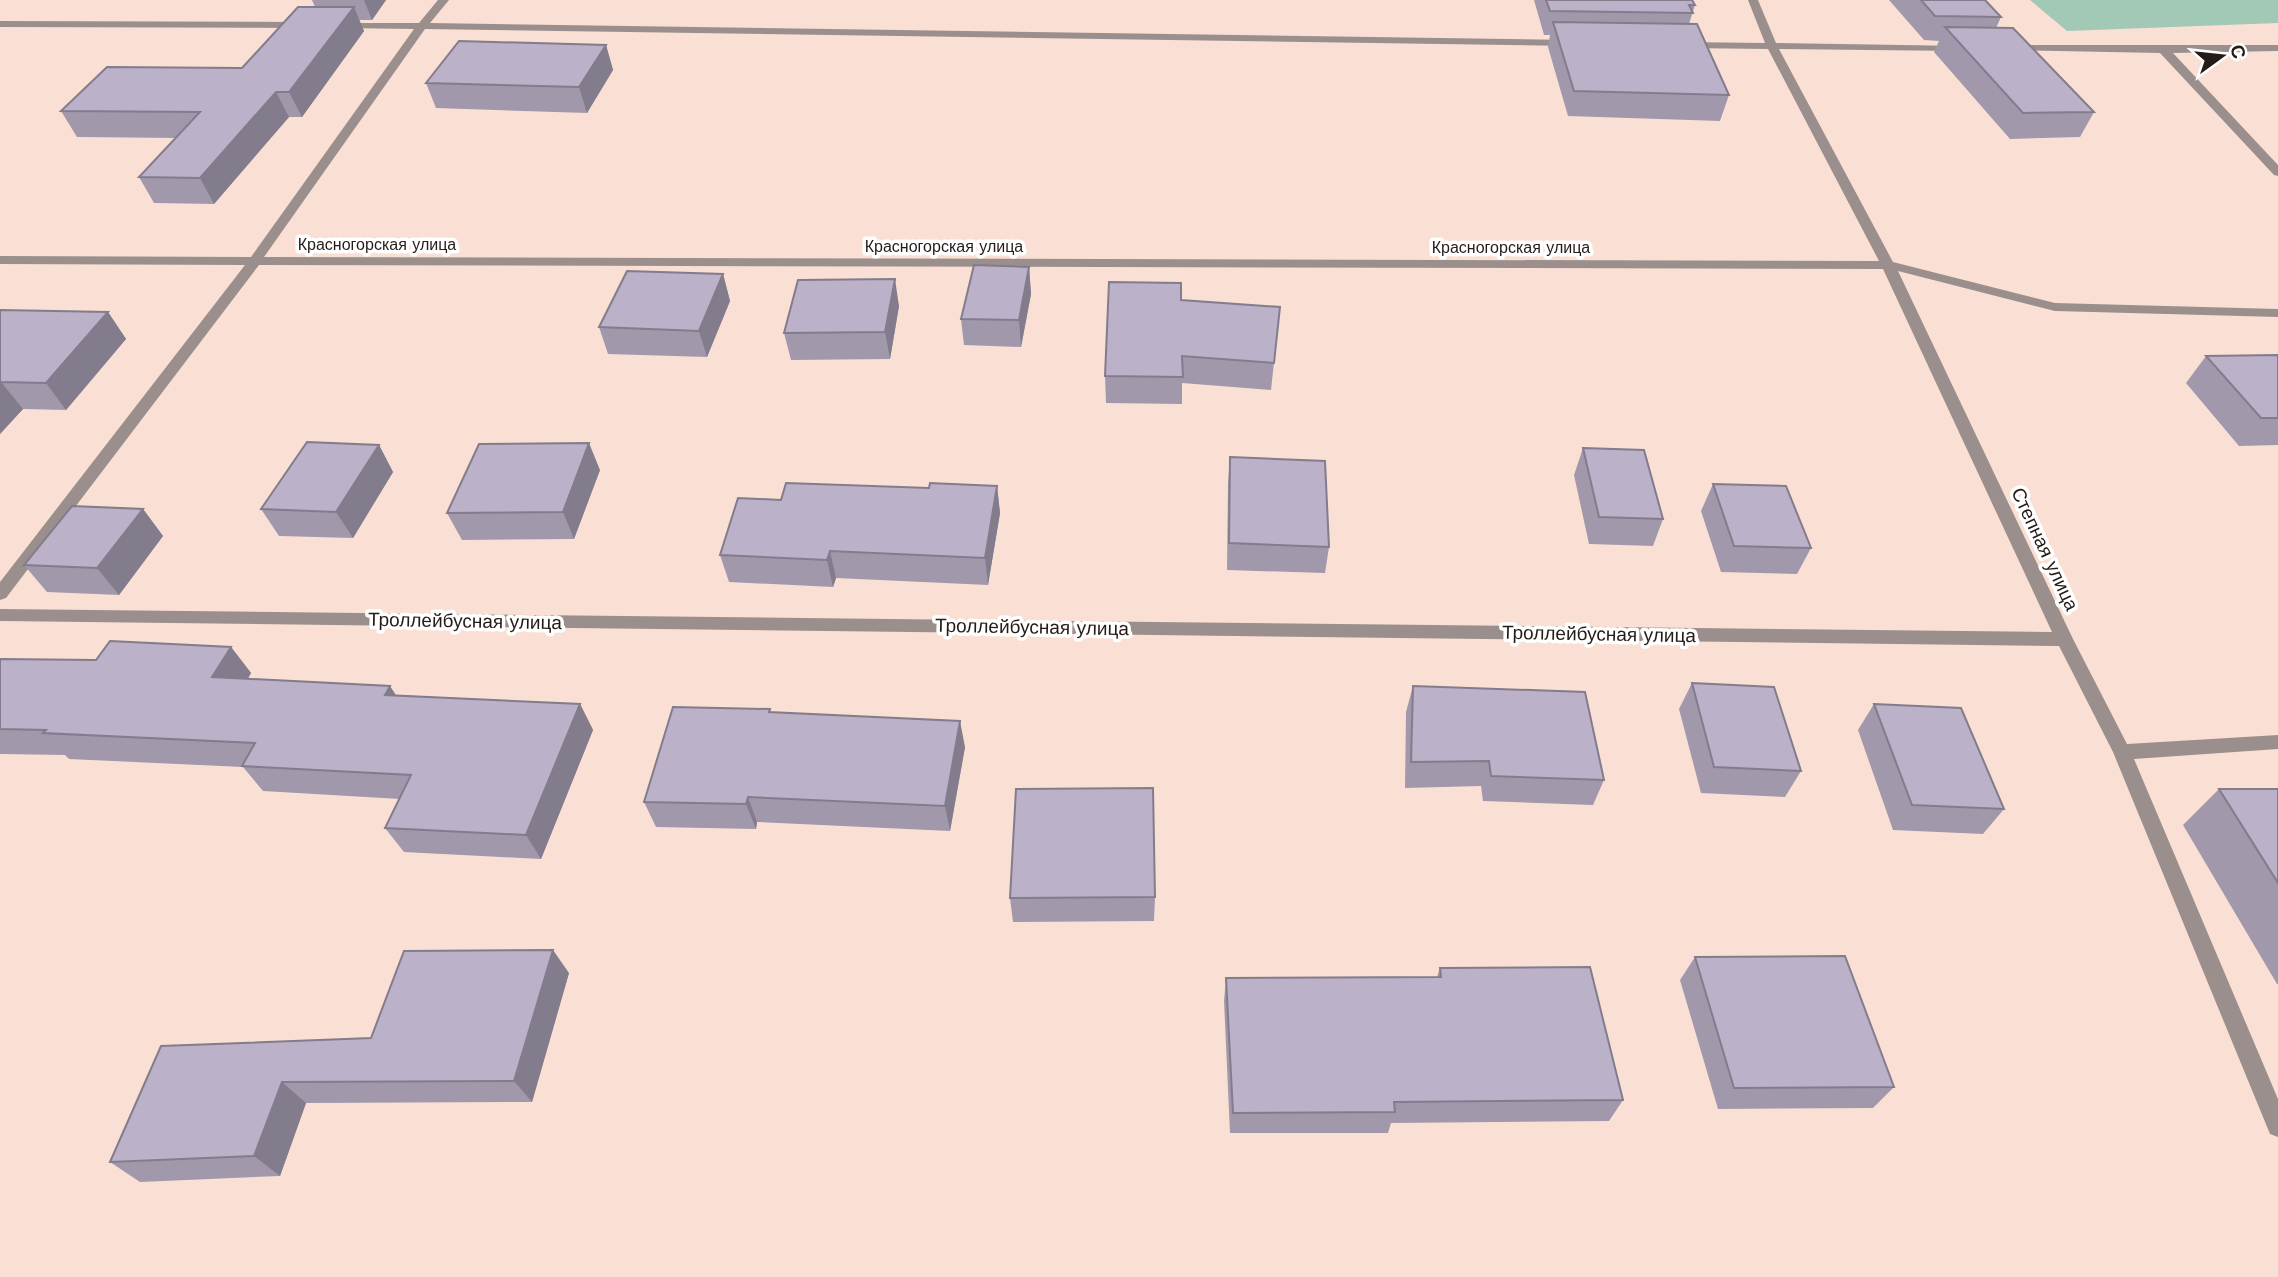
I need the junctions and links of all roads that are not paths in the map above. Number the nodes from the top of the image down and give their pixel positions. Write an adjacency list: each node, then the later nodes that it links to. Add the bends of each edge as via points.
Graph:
1 (444, 0): 6 (street)
2 (1753, 0): 9 (street, Степная улица)
3 (0, 24): 4 (street)
4 (316, 25)
5 (330, 25): 6 (street)
6 (422, 26): 7 (street); 16 (street)
7 (1577, 43)
8 (1674, 45): 9 (street)
9 (1772, 46): 10 (street); 17 (street, Степная улица)
10 (1967, 48)
11 (1995, 48): 13 (street)
12 (2278, 48): 13 (street)
13 (2163, 49): 14 (street)
14 (2278, 172)
15 (0, 260): 16 (street, Красногорская улица)
16 (254, 262): 17 (street, Красногорская улица); 19 (street)
17 (1888, 265): 18 (street, Красногорская улица, via 2055,307); 21 (street, Степная улица)
18 (2278, 313)
19 (0, 594)
20 (0, 615): 21 (street, Троллейбусная улица)
21 (2064, 639): 23 (street, Степная улица)
22 (2278, 742): 23 (street)
23 (2122, 752): 24 (street, Степная улица)
24 (2278, 1126)

